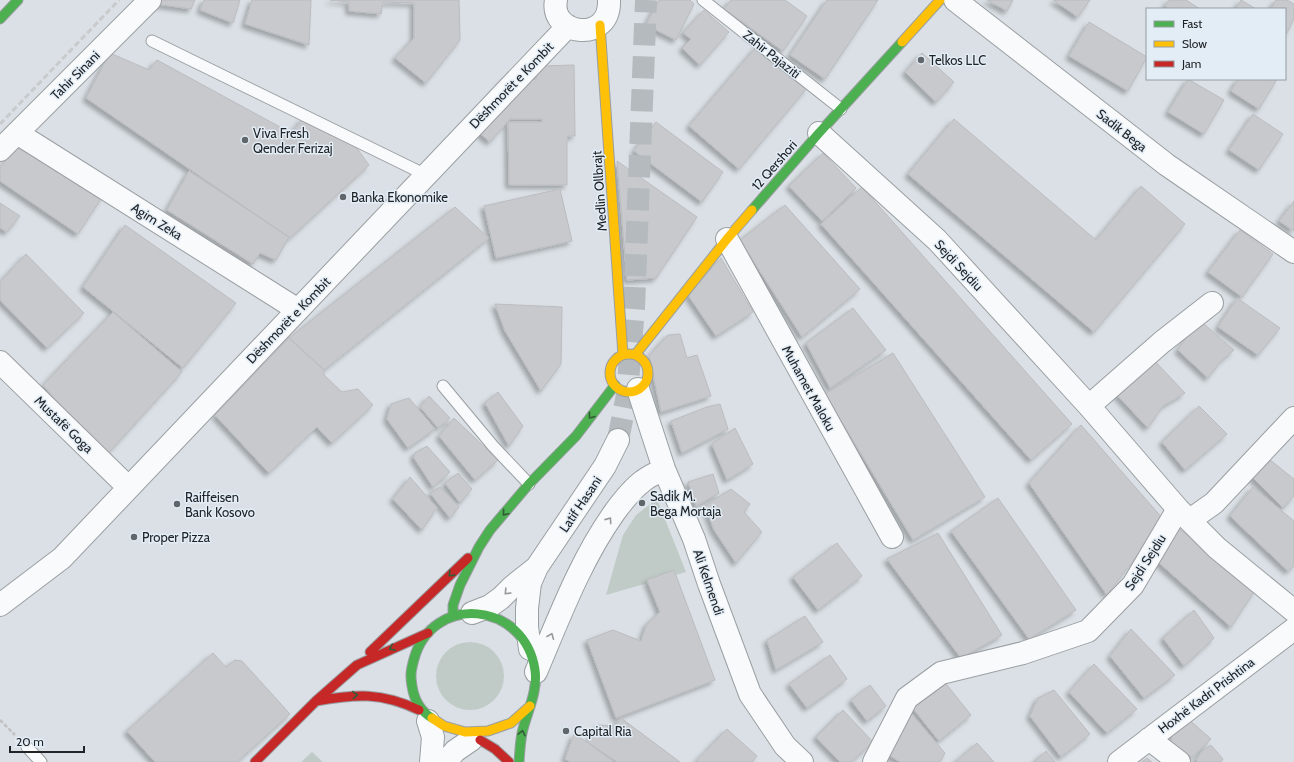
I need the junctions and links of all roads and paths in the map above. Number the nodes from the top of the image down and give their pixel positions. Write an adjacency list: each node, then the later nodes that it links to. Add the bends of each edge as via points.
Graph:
1 (18, 0): 8 (main road)
2 (150, 0): 13 (street, Tahir Sinani)
3 (556, 0): 10 (street, via 557,12)
4 (609, 0): 9 (street, via 606,17)
5 (703, 0): 12 (lane, Zahir Pajaziti)
6 (940, 0): 12 (main road, 12 Qershori)
7 (955, 0): 18 (street, Sadik Bega, via 1167,165)
8 (0, 19)
9 (600, 25): 10 (street, via 584,31); 21 (main road, Medlin Ollbrajt)
10 (568, 26): 16 (street, Dëshmorët e Kombit)
11 (152, 41): 16 (lane)
12 (841, 109): 14 (main road, 12 Qershori)
13 (17, 133): 15 (street, Tahir Sinani); 20 (street, Agim Zeka)
14 (819, 133): 17 (main road, 12 Qershori); 27 (street, Sejdi Sejdiu, via 937,240)
15 (0, 150)
16 (426, 175): 20 (street, Dëshmorët e Kombit)
17 (727, 239): 22 (main road, 12 Qershori); 34 (street, Muhamet Maloku)
18 (1294, 252)
19 (1212, 303): 27 (street, via 1162,342)
20 (298, 310): 32 (street, Dëshmorët e Kombit)
21 (623, 355): 22 (main road); 24 (main road, via 613,362 611,368 610,375)
22 (635, 355): 26 (main road, via 641,358 647,368 646,381)
23 (0, 362): 32 (street, Mustafë Goga)
24 (615, 385): 26 (main road, via 626,391); 31 (main road, one-way to 31, via 576,436)
25 (443, 386): 31 (lane)
26 (638, 389): 30 (street, Ali Kelmendi)
27 (1089, 406): 33 (street, Sejdi Sejdiu)
28 (1294, 418): 33 (street, Sejdi Sejdiu, via 1214,503)
29 (618, 440): 36 (street, Latif Hasani, via 605,466)
30 (664, 469): 44 (street, one-way to 30, via 564,606 606,525 642,481); 57 (street, Ali Kelmendi, via 694,539 750,694 785,746)
31 (529, 484): 35 (main road, one-way to 35)
32 (128, 487): 37 (street, Dëshmorët e Kombit, via 62,558)
33 (1184, 515): 38 (street, Sejdi Sejdiu, via 1216,548); 58 (street, Sejdi Sejdiu, via 1133,585 1088,631 1023,653 941,673 907,698)
34 (892, 537)
35 (478, 547): 39 (main road, via 453,605); 43 (main road, one-way to 43)
36 (537, 567): 39 (street, Latif Hasani, one-way to 39, via 490,606); 42 (street, Latif Hasani, via 530,583 527,608 526,627)
37 (0, 605)
38 (1294, 611)
39 (463, 615): 41 (main road, via 438,624); 42 (main road, via 490,615 507,622 520,634)
40 (1294, 629): 48 (street, Hoxhë Kadri Prishtina)
41 (428, 633): 43 (main road, one-way to 43); 47 (main road, via 413,656 410,670 413,697)
42 (530, 649): 44 (main road)
43 (357, 665): 45 (main road)
44 (536, 672): 46 (main road)
45 (316, 702): 47 (main road, one-way to 47, via 347,696 386,697 406,703); 52 (main road)
46 (530, 706): 49 (main road, via 509,729 490,738); 56 (main road, one-way to 46, via 522,733)
47 (424, 715): 49 (main road, via 440,731 455,738); 53 (street, via 433,737)
48 (1149, 739): 59 (street, Hoxhë Kadri Prishtina); 60 (street)
49 (475, 740): 54 (street, via 454,751); 55 (main road, via 495,749)
50 (27, 747): 51 (lane)
51 (41, 762)
52 (255, 762)
53 (431, 762)
54 (446, 762)
55 (509, 762)
56 (519, 762)
57 (802, 762)
58 (874, 762)
59 (1119, 762)
60 (1179, 762)

